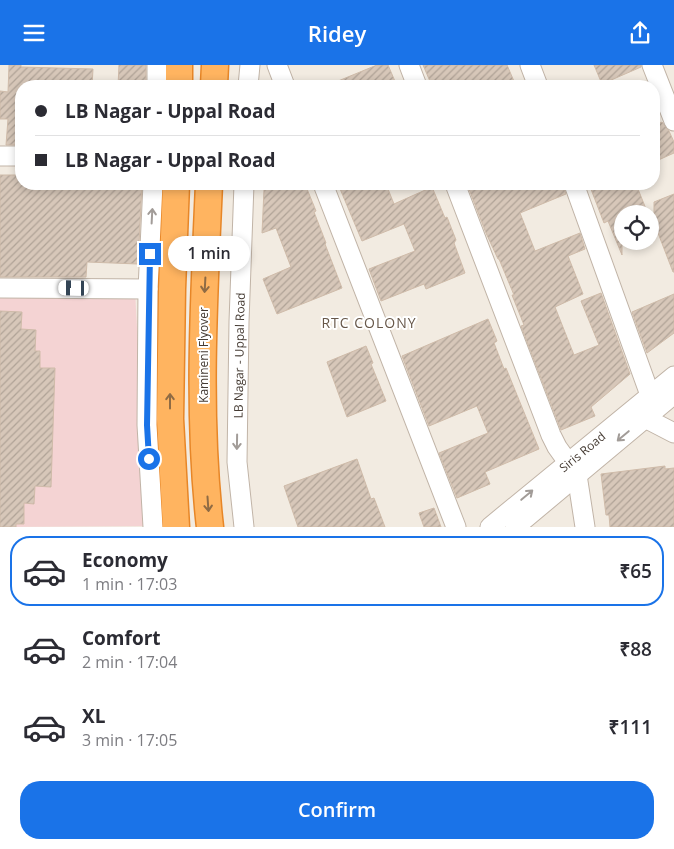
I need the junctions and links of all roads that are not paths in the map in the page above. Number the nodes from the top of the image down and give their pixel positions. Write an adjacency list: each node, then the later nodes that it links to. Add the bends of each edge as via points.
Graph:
1 (157, 65): 8 (street)
2 (180, 65): 9 (highway)
3 (215, 65): 10 (highway)
4 (277, 65): 11 (street)
5 (409, 65): 12 (street)
6 (530, 65): 13 (street)
7 (652, 65): 14 (street)
8 (157, 80)
9 (179, 80)
10 (214, 80)
11 (283, 80)
12 (415, 80)
13 (536, 80)
14 (658, 80)
15 (660, 85): 16 (street)
16 (674, 121)
17 (0, 156): 18 (street)
18 (15, 156)
19 (153, 190): 27 (street, one-way to 19)
20 (176, 190): 35 (highway, one-way to 20, via 170,364)
21 (209, 190): 36 (highway, Kamineni Flyover, one-way to 36, via 203,404)
22 (244, 190): 37 (street, LB Nagar - Uppal Road, one-way to 37, via 237,462)
23 (325, 190): 38 (street)
24 (457, 190): 33 (street, via 551,435)
25 (576, 190): 30 (street)
26 (0, 287): 27 (street)
27 (148, 289): 34 (street, via 147,425)
28 (674, 376): 30 (street, Siris Road)
29 (674, 394): 31 (street, Siris Road)
30 (650, 395): 33 (street, Siris Road)
31 (645, 418): 32 (street); 33 (street, Siris Road, one-way to 33)
32 (674, 433)
33 (573, 468): 39 (street, Siris Road, one-way to 33); 40 (street, Siris Road); 41 (street)
34 (153, 527)
35 (176, 527)
36 (210, 527)
37 (244, 527)
38 (456, 527)
39 (490, 527)
40 (515, 527)
41 (585, 527)

